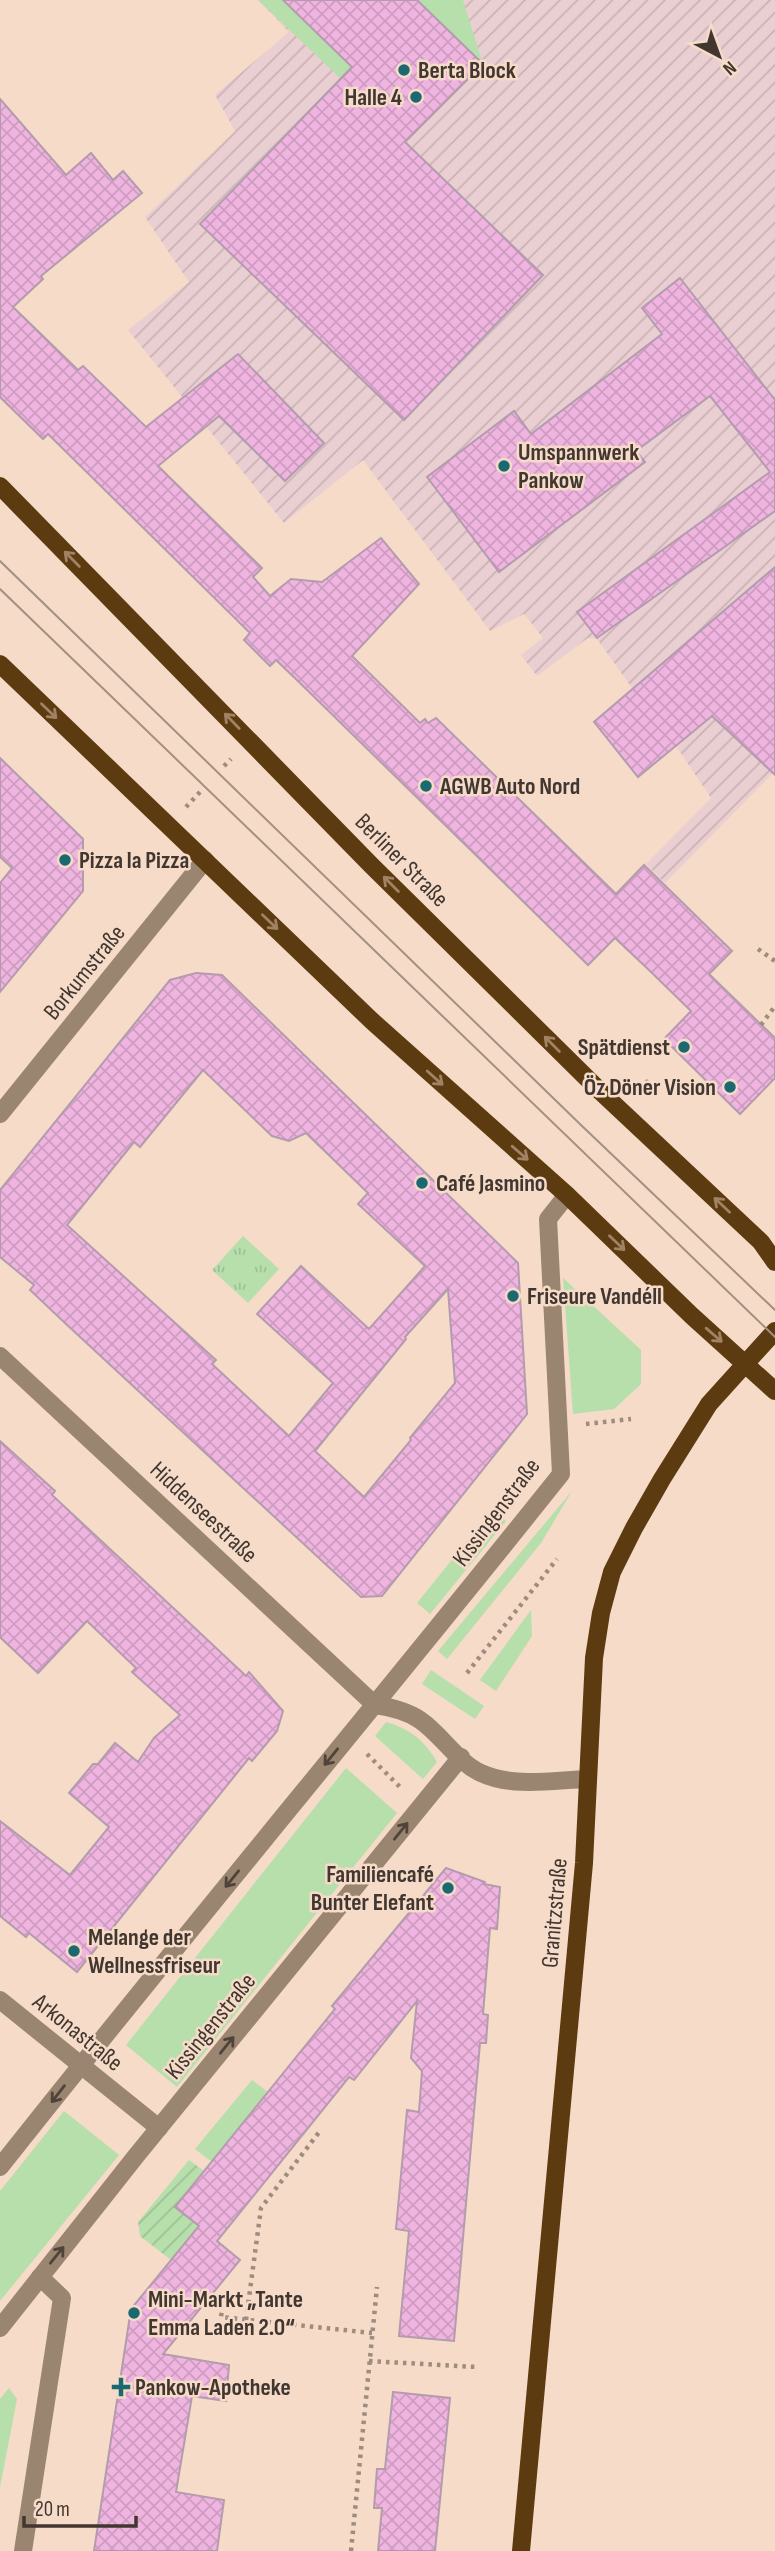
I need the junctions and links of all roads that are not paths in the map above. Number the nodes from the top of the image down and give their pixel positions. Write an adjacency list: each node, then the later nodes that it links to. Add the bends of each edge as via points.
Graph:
1 (0, 486): 6 (main road, Berliner Straße, one-way to 1, via 761,1242 372,866)
2 (0, 664): 3 (main road, one-way to 3)
3 (205, 860): 4 (street, Borkumstraße); 5 (main road, one-way to 5, via 372,1021)
4 (0, 1114)
5 (568, 1195): 9 (main road, one-way to 9); 11 (street, Kissingenstraße, via 548,1219 561,1474)
6 (775, 1262)
7 (775, 1331): 9 (main road, Granitzstraße)
8 (0, 1356): 11 (street, Hiddenseestraße)
9 (745, 1362): 10 (main road); 13 (main road, Granitzstraße, via 695,1426 612,1572 594,1658)
10 (775, 1391)
11 (375, 1704): 12 (street, via 419,1720); 15 (street, Kissingenstraße, one-way to 15)
12 (461, 1757): 13 (street, via 495,1777 528,1782); 16 (street, Kissingenstraße, one-way to 12)
13 (588, 1779): 21 (main road, Granitzstraße)
14 (0, 2000): 15 (street, Arkonastraße)
15 (80, 2066): 16 (street, Arkonastraße); 17 (street, Kissingenstraße, one-way to 17)
16 (159, 2128): 18 (street, Kissingenstraße, one-way to 16)
17 (0, 2167)
18 (40, 2277): 19 (street, Kissingenstraße); 20 (street, via 62,2298)
19 (0, 2328)
20 (23, 2551)
21 (521, 2551)

